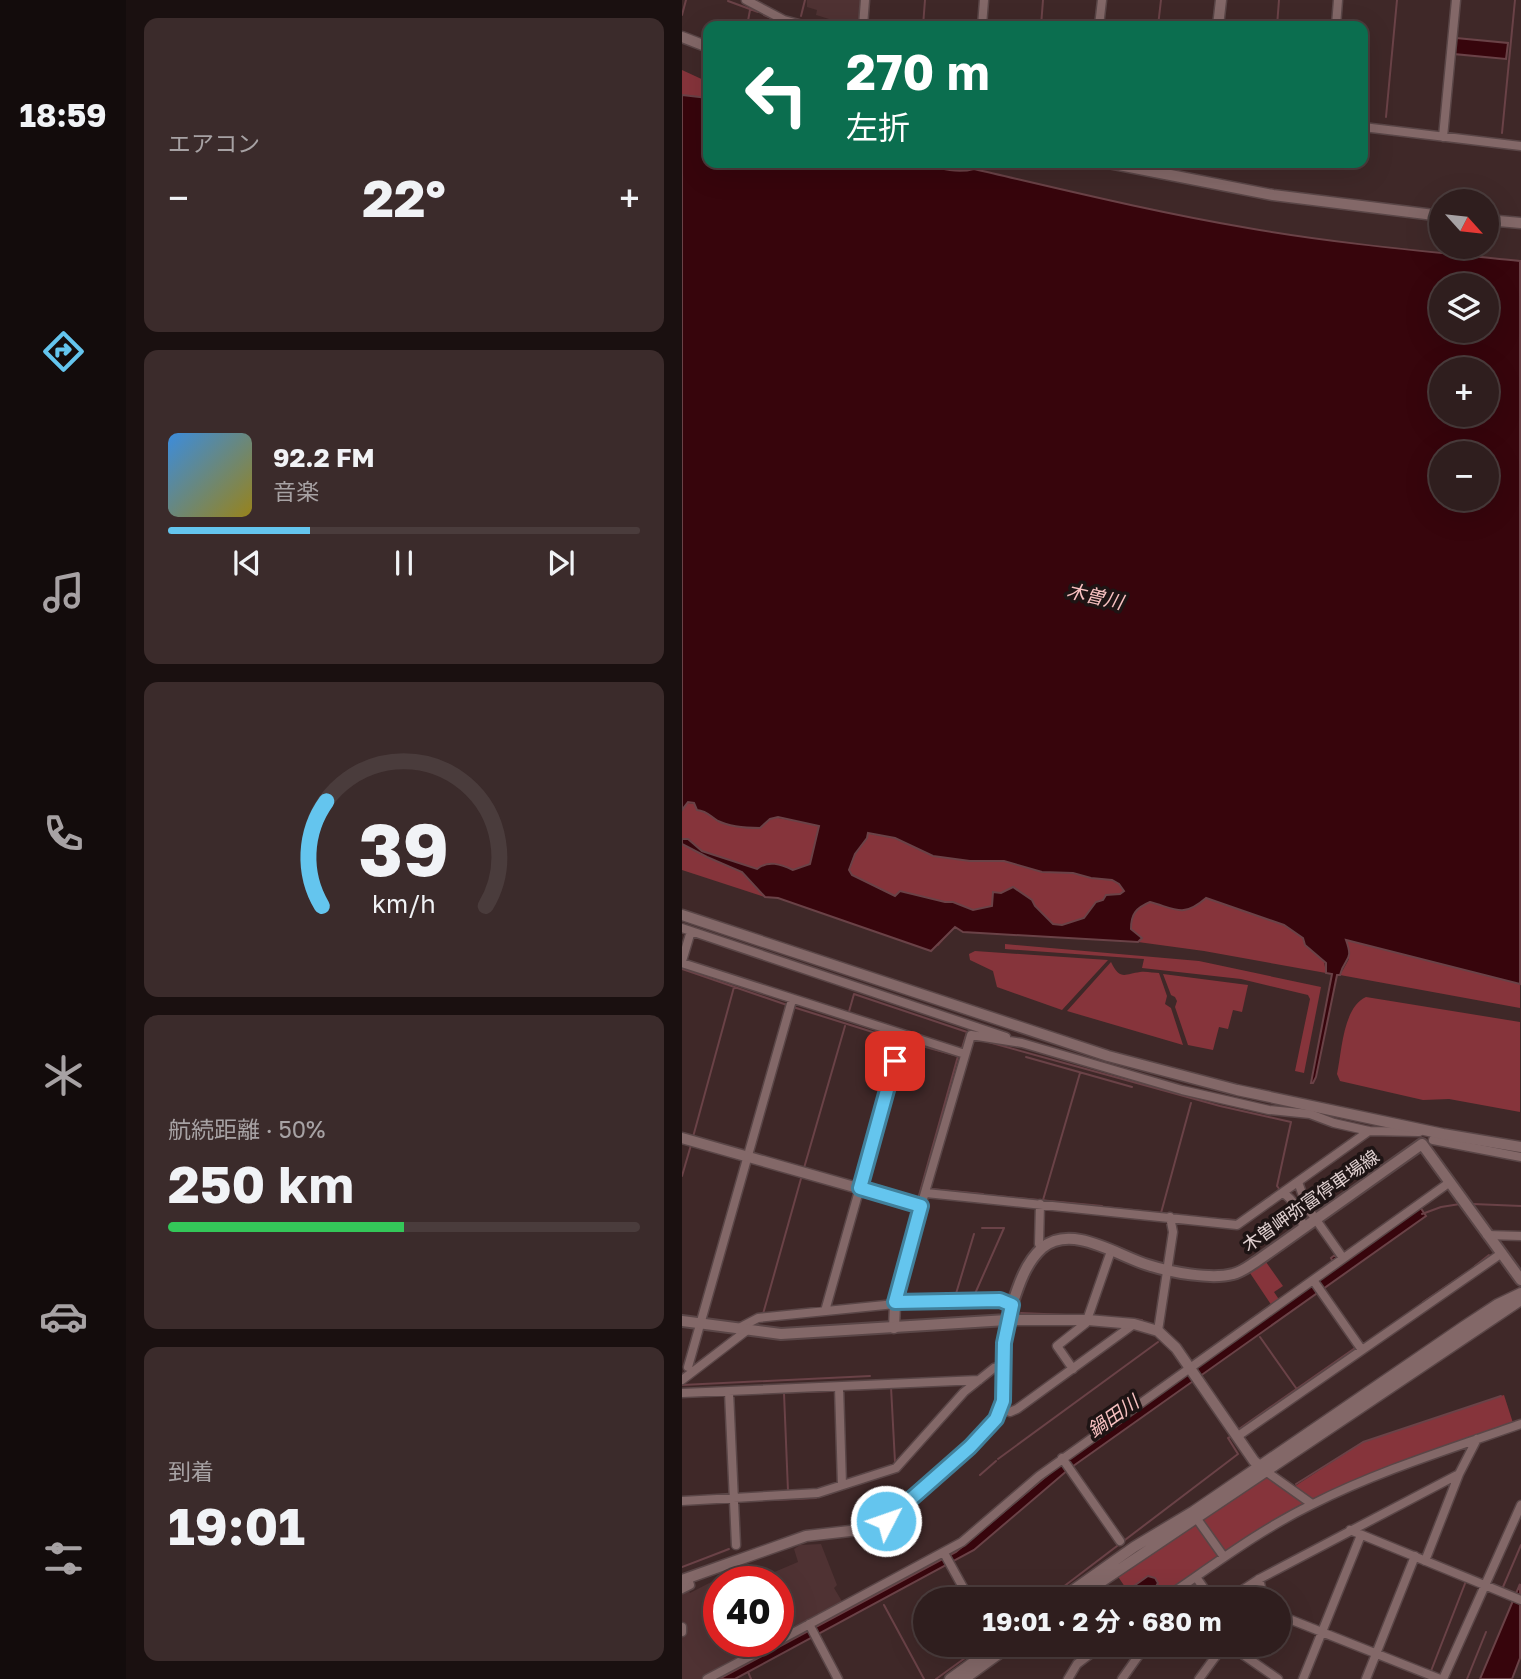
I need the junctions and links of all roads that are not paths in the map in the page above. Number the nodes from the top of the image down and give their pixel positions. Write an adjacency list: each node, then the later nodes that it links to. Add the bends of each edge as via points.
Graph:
1 (746, 0): 8 (street)
2 (865, 0): 9 (street)
3 (984, 0): 10 (street)
4 (1102, 0): 11 (street)
5 (1221, 0): 12 (street)
6 (1338, 0): 13 (street)
7 (1456, 0): 17 (street)
8 (788, 21)
9 (863, 21)
10 (982, 21)
11 (1100, 21)
12 (1219, 21)
13 (1336, 21)
14 (682, 37): 15 (street)
15 (703, 45)
16 (1368, 128): 17 (street)
17 (1443, 136): 18 (street)
18 (1520, 146)
19 (1135, 168): 20 (street, via 1273,195)
20 (1429, 214)
21 (1499, 221): 22 (street)
22 (1520, 223)
23 (682, 915): 31 (street, via 1108,1056 1237,1090)
24 (686, 930): 25 (street); 28 (street)
25 (682, 962): 26 (street)
26 (792, 1000): 27 (street); 36 (street)
27 (902, 1035): 29 (street); 40 (street)
28 (1022, 1043): 29 (street, via 971,1035); 30 (street, via 1182,1090 1269,1110 1310,1114)
29 (965, 1054): 41 (street)
30 (1369, 1131): 31 (street); 39 (street)
31 (1443, 1134): 33 (street); 35 (street)
32 (682, 1138): 36 (street)
33 (1433, 1140): 34 (street); 37 (street)
34 (1422, 1144): 38 (main road); 45 (main road, 木曽岬弥富停車場線)
35 (1520, 1147)
36 (747, 1157): 40 (street); 63 (street)
37 (1520, 1157)
38 (1450, 1182): 46 (main road); 51 (street)
39 (1291, 1187): 44 (street, via 1237,1225); 45 (street, via 1304,1200); 45 (street, via 1290,1198)
40 (860, 1188): 43 (street); 59 (street)
41 (926, 1193): 42 (street); 43 (street)
42 (1040, 1204): 44 (street); 48 (street)
43 (921, 1206): 58 (street)
44 (1170, 1217): 52 (street, via 1173,1232)
45 (1310, 1223): 51 (street); 52 (main road, 木曽岬弥富停車場線, via 1232,1275)
46 (1487, 1235): 47 (street); 50 (main road)
47 (1520, 1236)
48 (1043, 1248): 49 (main road, 木曽岬弥富停車場線, via 1075,1239); 57 (main road, via 1028,1266)
49 (1111, 1251): 52 (main road, 木曽岬弥富停車場線); 61 (street)
50 (1502, 1253): 53 (main road); 68 (street)
51 (1341, 1259): 54 (street)
52 (1167, 1270): 67 (street)
53 (1520, 1280)
54 (1313, 1281): 68 (street); 71 (street)
55 (1520, 1293): 83 (street, via 1486,1311)
56 (1520, 1300): 83 (street)
57 (1012, 1305): 58 (street, via 1000,1300); 60 (main road)
58 (895, 1306): 59 (street); 65 (street)
59 (825, 1311): 66 (street, via 758,1318)
60 (1008, 1320): 61 (street); 65 (main road); 69 (street)
61 (1088, 1320): 64 (street); 72 (street, via 1057,1346)
62 (682, 1321): 63 (main road)
63 (701, 1324): 66 (main road); 70 (street)
64 (1134, 1324): 67 (street); 72 (street)
65 (894, 1328): 66 (main road, via 781,1334)
66 (742, 1331): 73 (street)
67 (1158, 1331): 71 (street)
68 (1362, 1350): 80 (street)
69 (1004, 1366): 74 (street); 78 (street)
70 (688, 1367)
71 (1190, 1367): 80 (street); 82 (street)
72 (1073, 1369): 78 (street, via 1017,1409)
73 (682, 1380)
74 (979, 1380): 75 (street); 85 (street, via 896,1468)
75 (839, 1387): 76 (street); 85 (street)
76 (729, 1392): 77 (street); 86 (street)
77 (682, 1393)
78 (1001, 1409): 100 (street, via 987,1431 876,1528 806,1536)
79 (1520, 1424): 81 (street)
80 (1238, 1436): 83 (street)
81 (1477, 1439): 84 (street); 88 (street)
82 (1063, 1460): 93 (street); 95 (street)
83 (1264, 1469): 88 (street); 90 (street); 104 (street)
84 (1459, 1474): 91 (street); 98 (street)
85 (842, 1485): 86 (street, via 818,1493)
86 (734, 1498): 87 (street); 94 (street)
87 (682, 1500)
88 (1312, 1504): 97 (street)
89 (1520, 1505): 102 (street)
90 (1197, 1519): 97 (street); 105 (street)
91 (1350, 1530): 92 (street); 101 (street)
92 (1361, 1535): 96 (street); 116 (street)
93 (1120, 1541)
94 (736, 1545)
95 (945, 1554): 103 (street); 113 (street)
96 (1415, 1556): 98 (street); 118 (street)
97 (1224, 1557): 99 (street)
98 (1425, 1561): 102 (street)
99 (1196, 1577): 106 (street); 107 (street)
100 (685, 1579): 110 (street, via 690,1585)
101 (1259, 1579): 108 (street); 109 (street)
102 (1484, 1584): 111 (street); 136 (street)
103 (963, 1587)
104 (1079, 1587)
105 (1093, 1587)
106 (1181, 1587)
107 (1203, 1587)
108 (1247, 1587)
109 (1261, 1587)
110 (682, 1589)
111 (1520, 1600)
112 (1291, 1620): 116 (street)
113 (810, 1626): 117 (street); 127 (street)
114 (682, 1627): 115 (street)
115 (682, 1632)
116 (1322, 1632): 118 (street); 134 (street)
117 (794, 1633)
118 (1377, 1654): 135 (street); 136 (street)
119 (748, 1657): 126 (street)
120 (980, 1657): 128 (street)
121 (994, 1657): 129 (street)
122 (1086, 1657): 130 (street)
123 (1138, 1657): 131 (street)
124 (1215, 1657): 132 (street)
125 (1247, 1657): 133 (street)
126 (707, 1679)
127 (838, 1679)
128 (950, 1679)
129 (964, 1679)
130 (1068, 1679)
131 (1122, 1679)
132 (1199, 1679)
133 (1278, 1679)
134 (1303, 1679)
135 (1366, 1679)
136 (1441, 1679)

